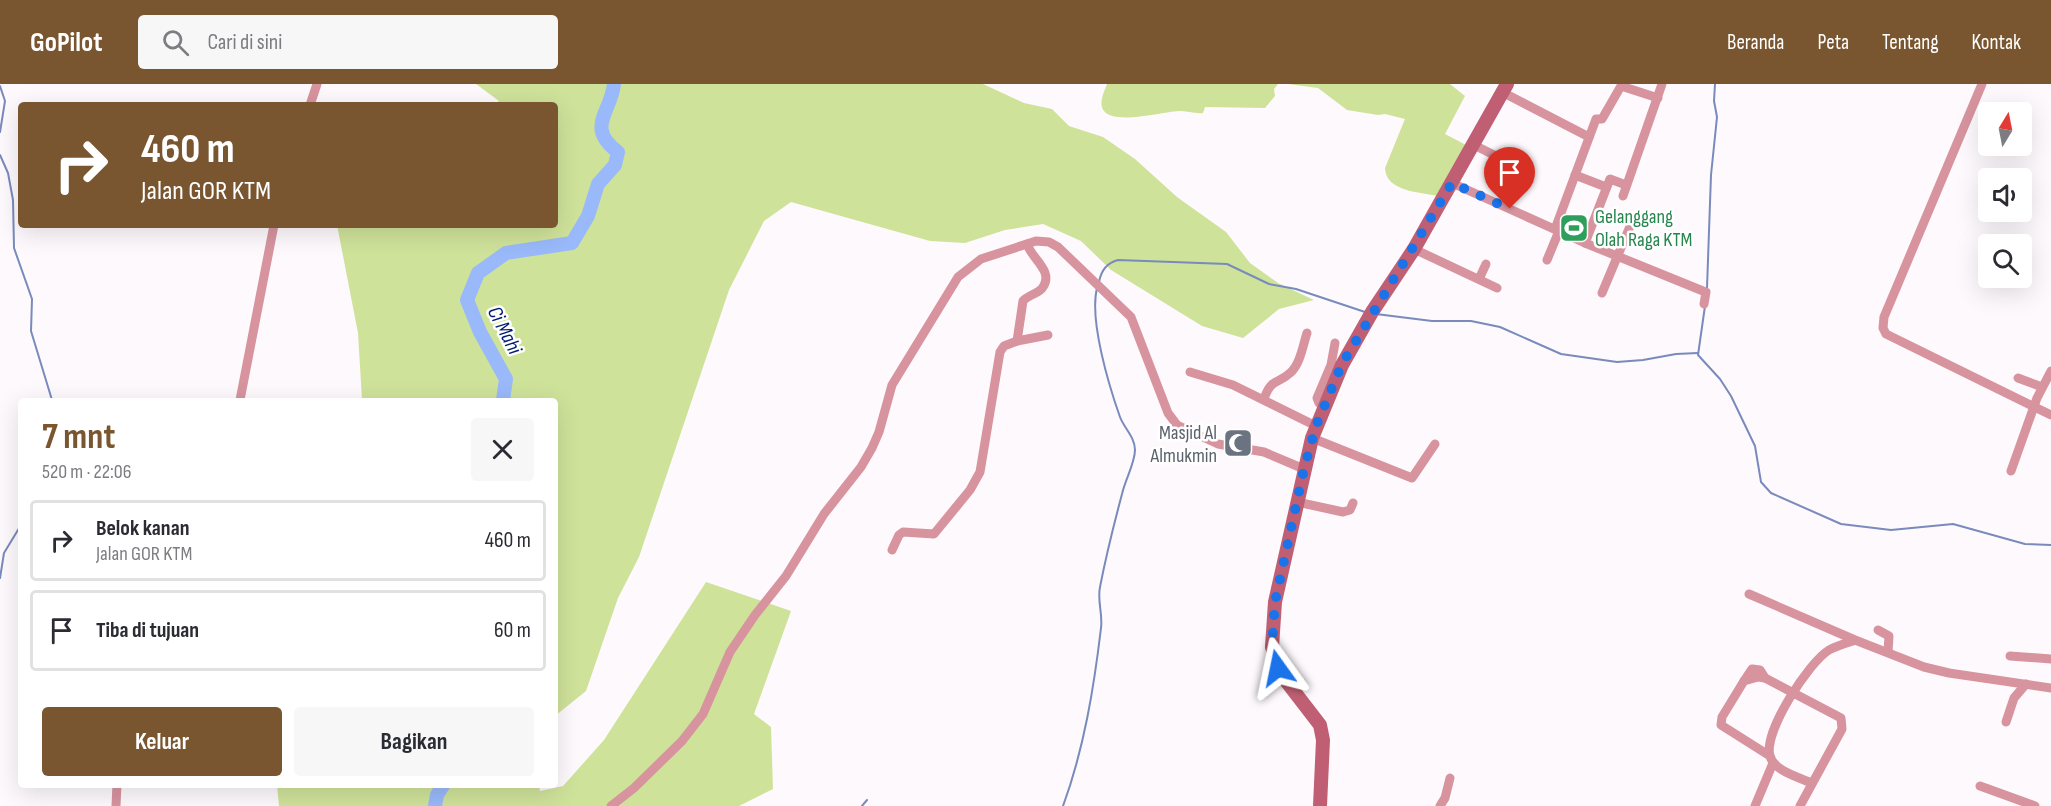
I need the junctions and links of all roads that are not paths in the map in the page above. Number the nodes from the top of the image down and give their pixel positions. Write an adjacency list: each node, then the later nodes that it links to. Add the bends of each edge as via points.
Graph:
1 (317, 84): 6 (street)
2 (1662, 84): 5 (street)
3 (1982, 84): 38 (street, via 1882,328 1886,334)
4 (1505, 88): 7 (street); 8 (main road)
5 (1658, 98): 7 (street, via 1622,84 1602,119 1596,119); 12 (street)
6 (311, 102)
7 (1589, 136): 10 (street)
8 (1474, 145): 9 (street); 11 (main road)
9 (1520, 168)
10 (1575, 175): 13 (street); 17 (street)
11 (1452, 183): 17 (street); 20 (main road)
12 (1626, 185): 13 (street, via 1610,179); 14 (street)
13 (1606, 188): 18 (street)
14 (1623, 195)
15 (1631, 224): 21 (street)
16 (273, 228): 35 (street)
17 (1557, 230): 18 (street); 22 (street)
18 (1585, 243): 21 (street)
19 (1027, 244): 30 (street, via 1029,252 1043,266 1045,284 1023,301); 42 (street, via 1042,241 1058,247 1126,309 1137,328 1168,413 1177,425 1218,444 1264,452); 67 (street, via 981,259 958,277 892,385 879,432 861,467 824,514 786,576 730,652 703,714 682,741)
20 (1414, 249): 24 (street); 37 (main road, via 1372,312)
21 (1619, 256): 26 (street); 27 (street, via 1706,292)
22 (1547, 260)
23 (1486, 264): 24 (street)
24 (1479, 279): 25 (street)
25 (1497, 288)
26 (1602, 293)
27 (1704, 304)
28 (1307, 333): 36 (street, via 1295,367 1272,382)
29 (1048, 335): 30 (street)
30 (1017, 341): 46 (street, via 1000,352 983,461 970,490 934,534 903,532)
31 (1335, 343): 37 (street, via 1331,365 1317,398)
32 (1190, 372): 36 (street)
33 (2018, 378): 34 (street)
34 (2048, 380): 38 (street)
35 (240, 398)
36 (1264, 399): 40 (street)
37 (1324, 405): 40 (main road)
38 (2034, 406): 39 (street); 43 (street)
39 (2051, 415)
40 (1314, 432): 41 (street, via 1412,478); 42 (main road)
41 (1435, 444)
42 (1304, 469): 44 (main road)
43 (2011, 471)
44 (1297, 502): 45 (street, via 1343,512 1350,510); 68 (main road, via 1275,602 1272,647 1283,677 1320,725)
45 (1353, 503)
46 (892, 550)
47 (1749, 594): 48 (street)
48 (1832, 630): 50 (street); 51 (street)
49 (1878, 630): 52 (street, via 1889,636)
50 (1855, 640): 51 (street); 52 (street)
51 (1828, 651): 58 (street)
52 (1887, 652): 55 (street, via 1936,671)
53 (2010, 656): 54 (street)
54 (2051, 659)
55 (2008, 680): 56 (street); 59 (street)
56 (2026, 684): 57 (street); 59 (street)
57 (2051, 688)
58 (1792, 694): 61 (street, via 1776,724); 61 (street, via 1765,678 1760,670 1752,669 1722,717 1721,725); 63 (street, via 1829,710 1842,721 1842,729)
59 (2014, 698): 60 (street)
60 (2006, 722)
61 (1772, 759): 63 (street, via 1780,768); 70 (street)
62 (1450, 778): 69 (street)
63 (1811, 783): 71 (street)
64 (1980, 786): 72 (street)
65 (117, 788): 66 (street)
66 (116, 806)
67 (611, 806)
68 (1320, 806)
69 (1440, 806)
70 (1755, 806)
71 (1800, 806)
72 (2035, 806)

